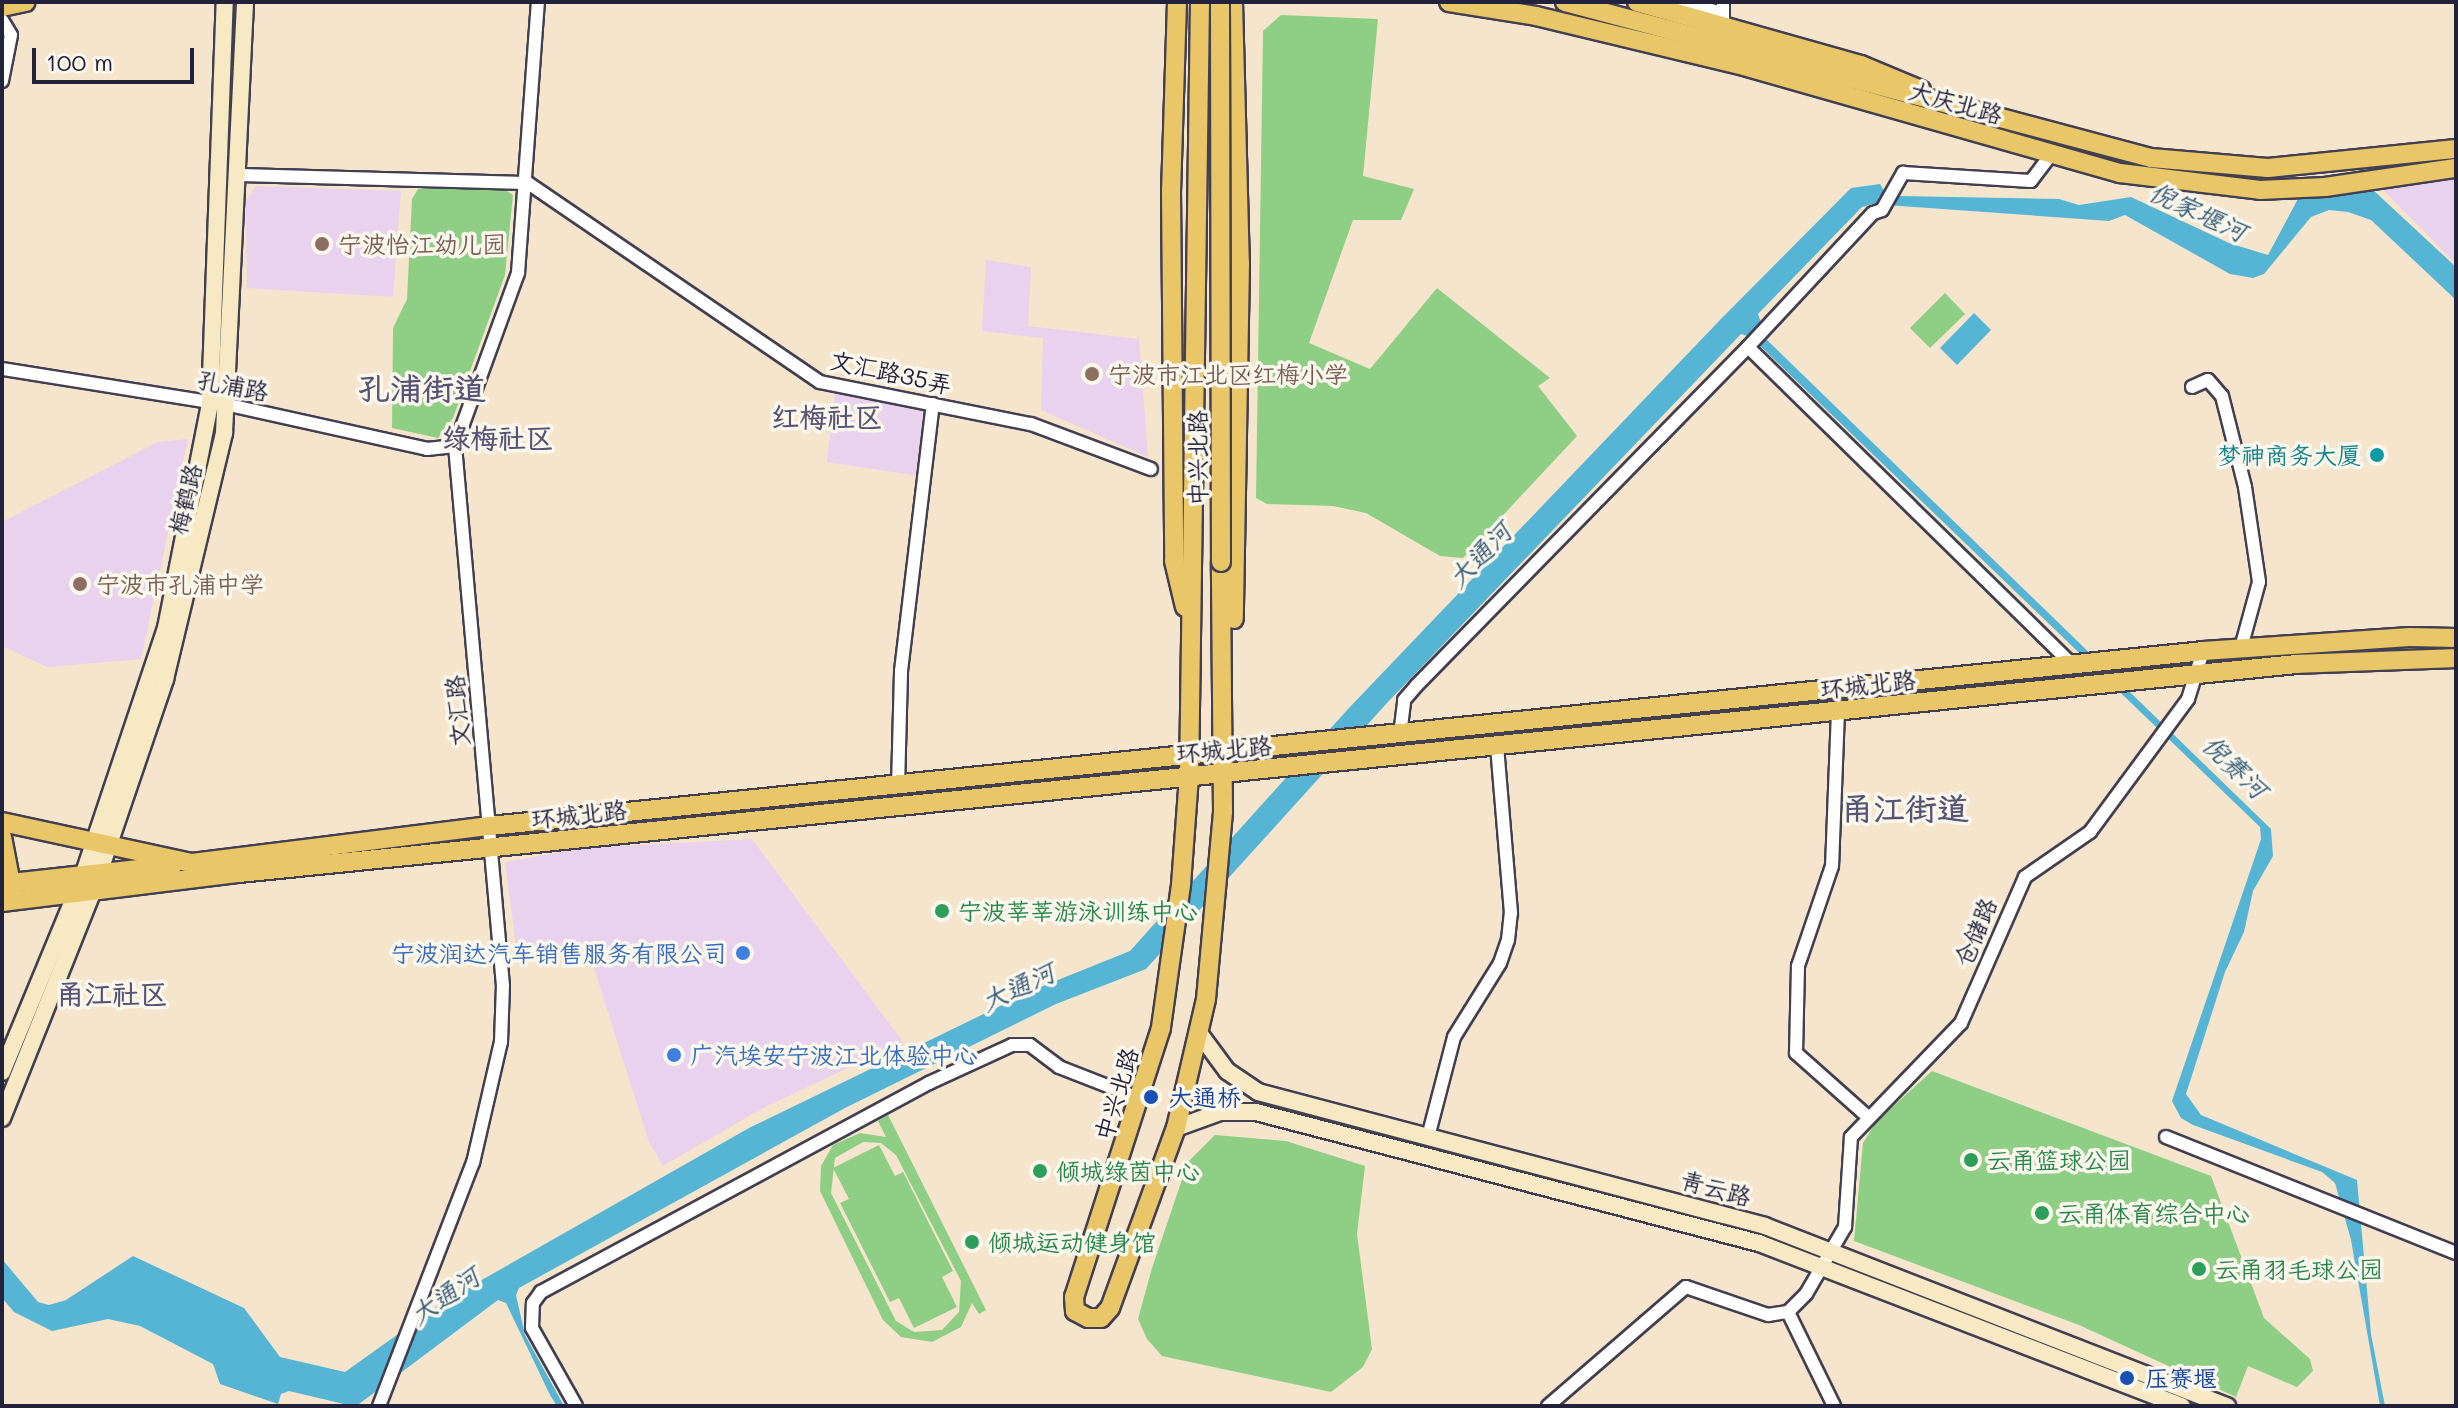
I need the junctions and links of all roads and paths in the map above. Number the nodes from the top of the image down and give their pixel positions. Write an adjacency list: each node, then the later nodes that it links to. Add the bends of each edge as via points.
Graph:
1 (25, 2): 13 (main road)
2 (225, 2): 27 (street, 梅鹤路)
3 (245, 2): 22 (street, 梅鹤路)
4 (538, 2): 23 (street, 文汇路)
5 (1177, 2): 32 (main road, via 1171,190 1174,561)
6 (1200, 2): 32 (main road, 中兴北路)
7 (1220, 2): 39 (main road, 中兴北路, bridge)
8 (1233, 2): 39 (main road, via 1239,295 1234,629)
9 (1449, 2): 16 (main road, 大庆北路)
10 (1565, 2): 16 (main road)
11 (1637, 2): 14 (main road, 大庆北路)
12 (1679, 2): 14 (street)
13 (2, 7)
14 (1723, 14): 16 (street); 18 (main road, 大庆北路, via 1932,94)
15 (2, 20): 17 (street, via 11,35)
16 (1723, 54): 18 (main road, 大庆北路); 20 (main road, 大庆北路)
17 (2, 81)
18 (1949, 108): 19 (main road, 大庆北路, via 2151,158 2243,167)
19 (2456, 149)
20 (2051, 154): 21 (main road, 大庆北路, via 2120,173 2260,190 2325,187); 24 (street, via 2031,181 1903,173 1882,210 1873,213)
21 (2456, 168)
22 (238, 175): 23 (street); 29 (street, 梅鹤路)
23 (528, 183): 28 (street, 文汇路35弄, via 820,382); 30 (street, 文汇路, via 518,273)
24 (1748, 347): 37 (street); 41 (street, via 1416,686 1404,700)
25 (3, 369): 27 (street, 孔浦路)
26 (2192, 387): 34 (street, via 2208,380 2222,396 2245,487 2259,582)
27 (210, 403): 29 (street, 孔浦路); 51 (street, 梅鹤路, via 166,628)
28 (933, 404): 31 (street, 文汇路35弄, via 1031,424); 47 (street, via 901,671)
29 (229, 405): 30 (street, 孔浦路, via 427,449); 51 (street, 梅鹤路, via 179,630)
30 (455, 446): 49 (street, 文汇路)
31 (1151, 469)
32 (1191, 629): 44 (main road, 中兴北路)
33 (2456, 638): 34 (main road, 环城北路)
34 (2241, 648): 35 (main road, 环城北路)
35 (2203, 651): 37 (main road, 环城北路); 38 (street, 仓储路)
36 (2456, 658): 38 (main road, 环城北路, via 2296,664)
37 (2072, 664): 41 (main road, 环城北路)
38 (2195, 675): 40 (main road, 环城北路); 59 (street, 仓储路, via 2188,699 2090,832 2025,877 1961,1023)
39 (1222, 692): 43 (main road, 中兴北路)
40 (1838, 711): 42 (main road, 环城北路); 59 (street, via 1832,866 1798,966 1796,1053)
41 (1400, 735): 43 (main road, 环城北路)
42 (1497, 746): 45 (main road, 环城北路); 62 (street, via 1511,913 1508,940 1500,963 1454,1037)
43 (1222, 753): 44 (main road, 环城北路); 45 (main road, 中兴北路)
44 (1188, 756): 46 (main road, 中兴北路); 47 (main road, 环城北路)
45 (1223, 774): 46 (main road, 环城北路); 56 (main road, 中兴北路, via 1217,898)
46 (1189, 776): 52 (main road, 环城北路); 58 (main road, 中兴北路, via 1171,965 1161,1028)
47 (898, 787): 49 (main road, 环城北路)
48 (2, 822): 51 (main road, 环城北路)
49 (490, 826): 52 (street, 文汇路); 53 (main road, 环城北路)
50 (2, 837): 55 (main road, 环城北路)
51 (100, 846): 53 (main road, 环城北路); 54 (street, 梅鹤路)
52 (491, 847): 54 (main road, 环城北路); 68 (street, 文汇路, via 503,986 495,1081 473,1163)
53 (192, 863): 54 (main road, 环城北路)
54 (88, 883): 55 (main road, 环城北路); 57 (street, 梅鹤路); 60 (street, 梅鹤路)
55 (7, 893)
56 (1199, 1033): 61 (main road, 中兴北路); 62 (street, 青云路, via 1227,1071 1247,1087)
57 (2, 1072)
58 (1141, 1099): 61 (main road, 中兴北路, via 1075,1291 1075,1311 1088,1318 1101,1318 1110,1308); 69 (street, via 1059,1067 1030,1045 1012,1045 929,1083 541,1292 533,1303 532,1328)
59 (1868, 1117): 64 (street, 仓储路, via 1849,1144 1850,1204)
60 (2, 1118)
61 (1176, 1128): 66 (street, 青云路, via 1220,1112 1256,1112 1759,1243)
62 (1428, 1137): 64 (street, 青云路, via 1765,1226)
63 (2166, 1137): 65 (street)
64 (1834, 1253): 66 (street, 仓储路); 73 (street, 青云路)
65 (2456, 1253)
66 (1824, 1268): 67 (street, 仓储路); 72 (street, 青云路)
67 (1788, 1312): 70 (street, via 1758,1313 1686,1287); 71 (street)
68 (379, 1406)
69 (576, 1406)
70 (1548, 1406)
71 (1834, 1406)
72 (2182, 1406)
73 (2227, 1406)

